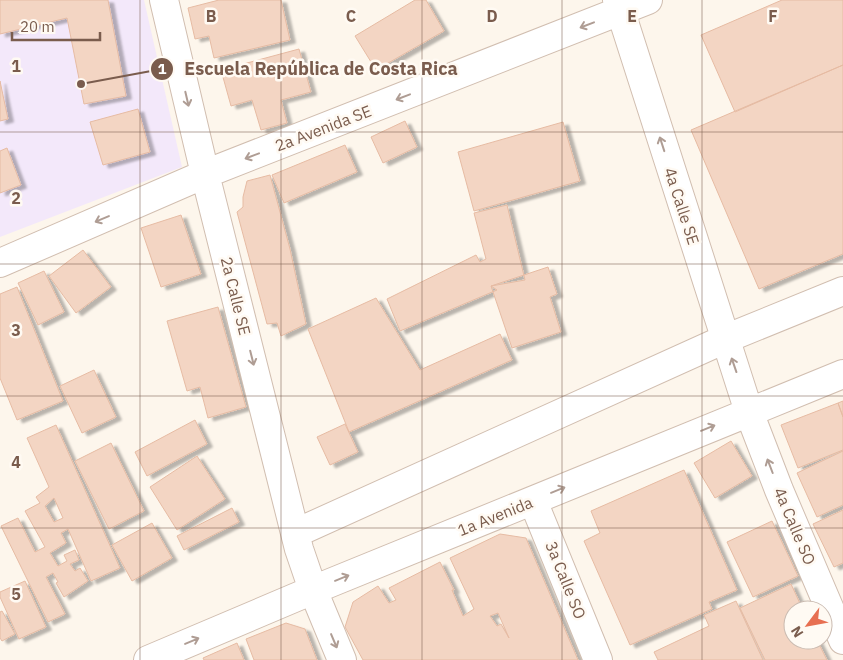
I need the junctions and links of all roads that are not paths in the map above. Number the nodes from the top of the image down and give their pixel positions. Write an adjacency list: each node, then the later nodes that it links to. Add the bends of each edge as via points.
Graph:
1 (164, 0): 4 (street, 2a Calle SE, one-way to 4)
2 (648, 0): 3 (street, 2a Avenida SE)
3 (618, 6): 4 (street, 2a Avenida SE, one-way to 4); 7 (street, 4a Calle SE, one-way to 3)
4 (205, 174): 5 (street, 2a Avenida SE, one-way to 5); 11 (street, 2a Calle SE, one-way to 11)
5 (0, 263)
6 (843, 291): 7 (street)
7 (724, 339): 9 (street, 4a Calle SE, one-way to 7); 11 (street)
8 (843, 374): 9 (street, 1a Avenida)
9 (748, 412): 10 (street, 1a Avenida, one-way to 9); 13 (street, 4a Calle SO, one-way to 9)
10 (533, 501): 12 (street, 1a Avenida, one-way to 10); 16 (street, 3a Calle SO)
11 (296, 533): 12 (street, 2a Calle SE)
12 (312, 590): 14 (street, 1a Avenida, one-way to 12); 15 (street, 2a Calle SE, one-way to 15)
13 (843, 640)
14 (148, 660)
15 (342, 660)
16 (598, 660)

